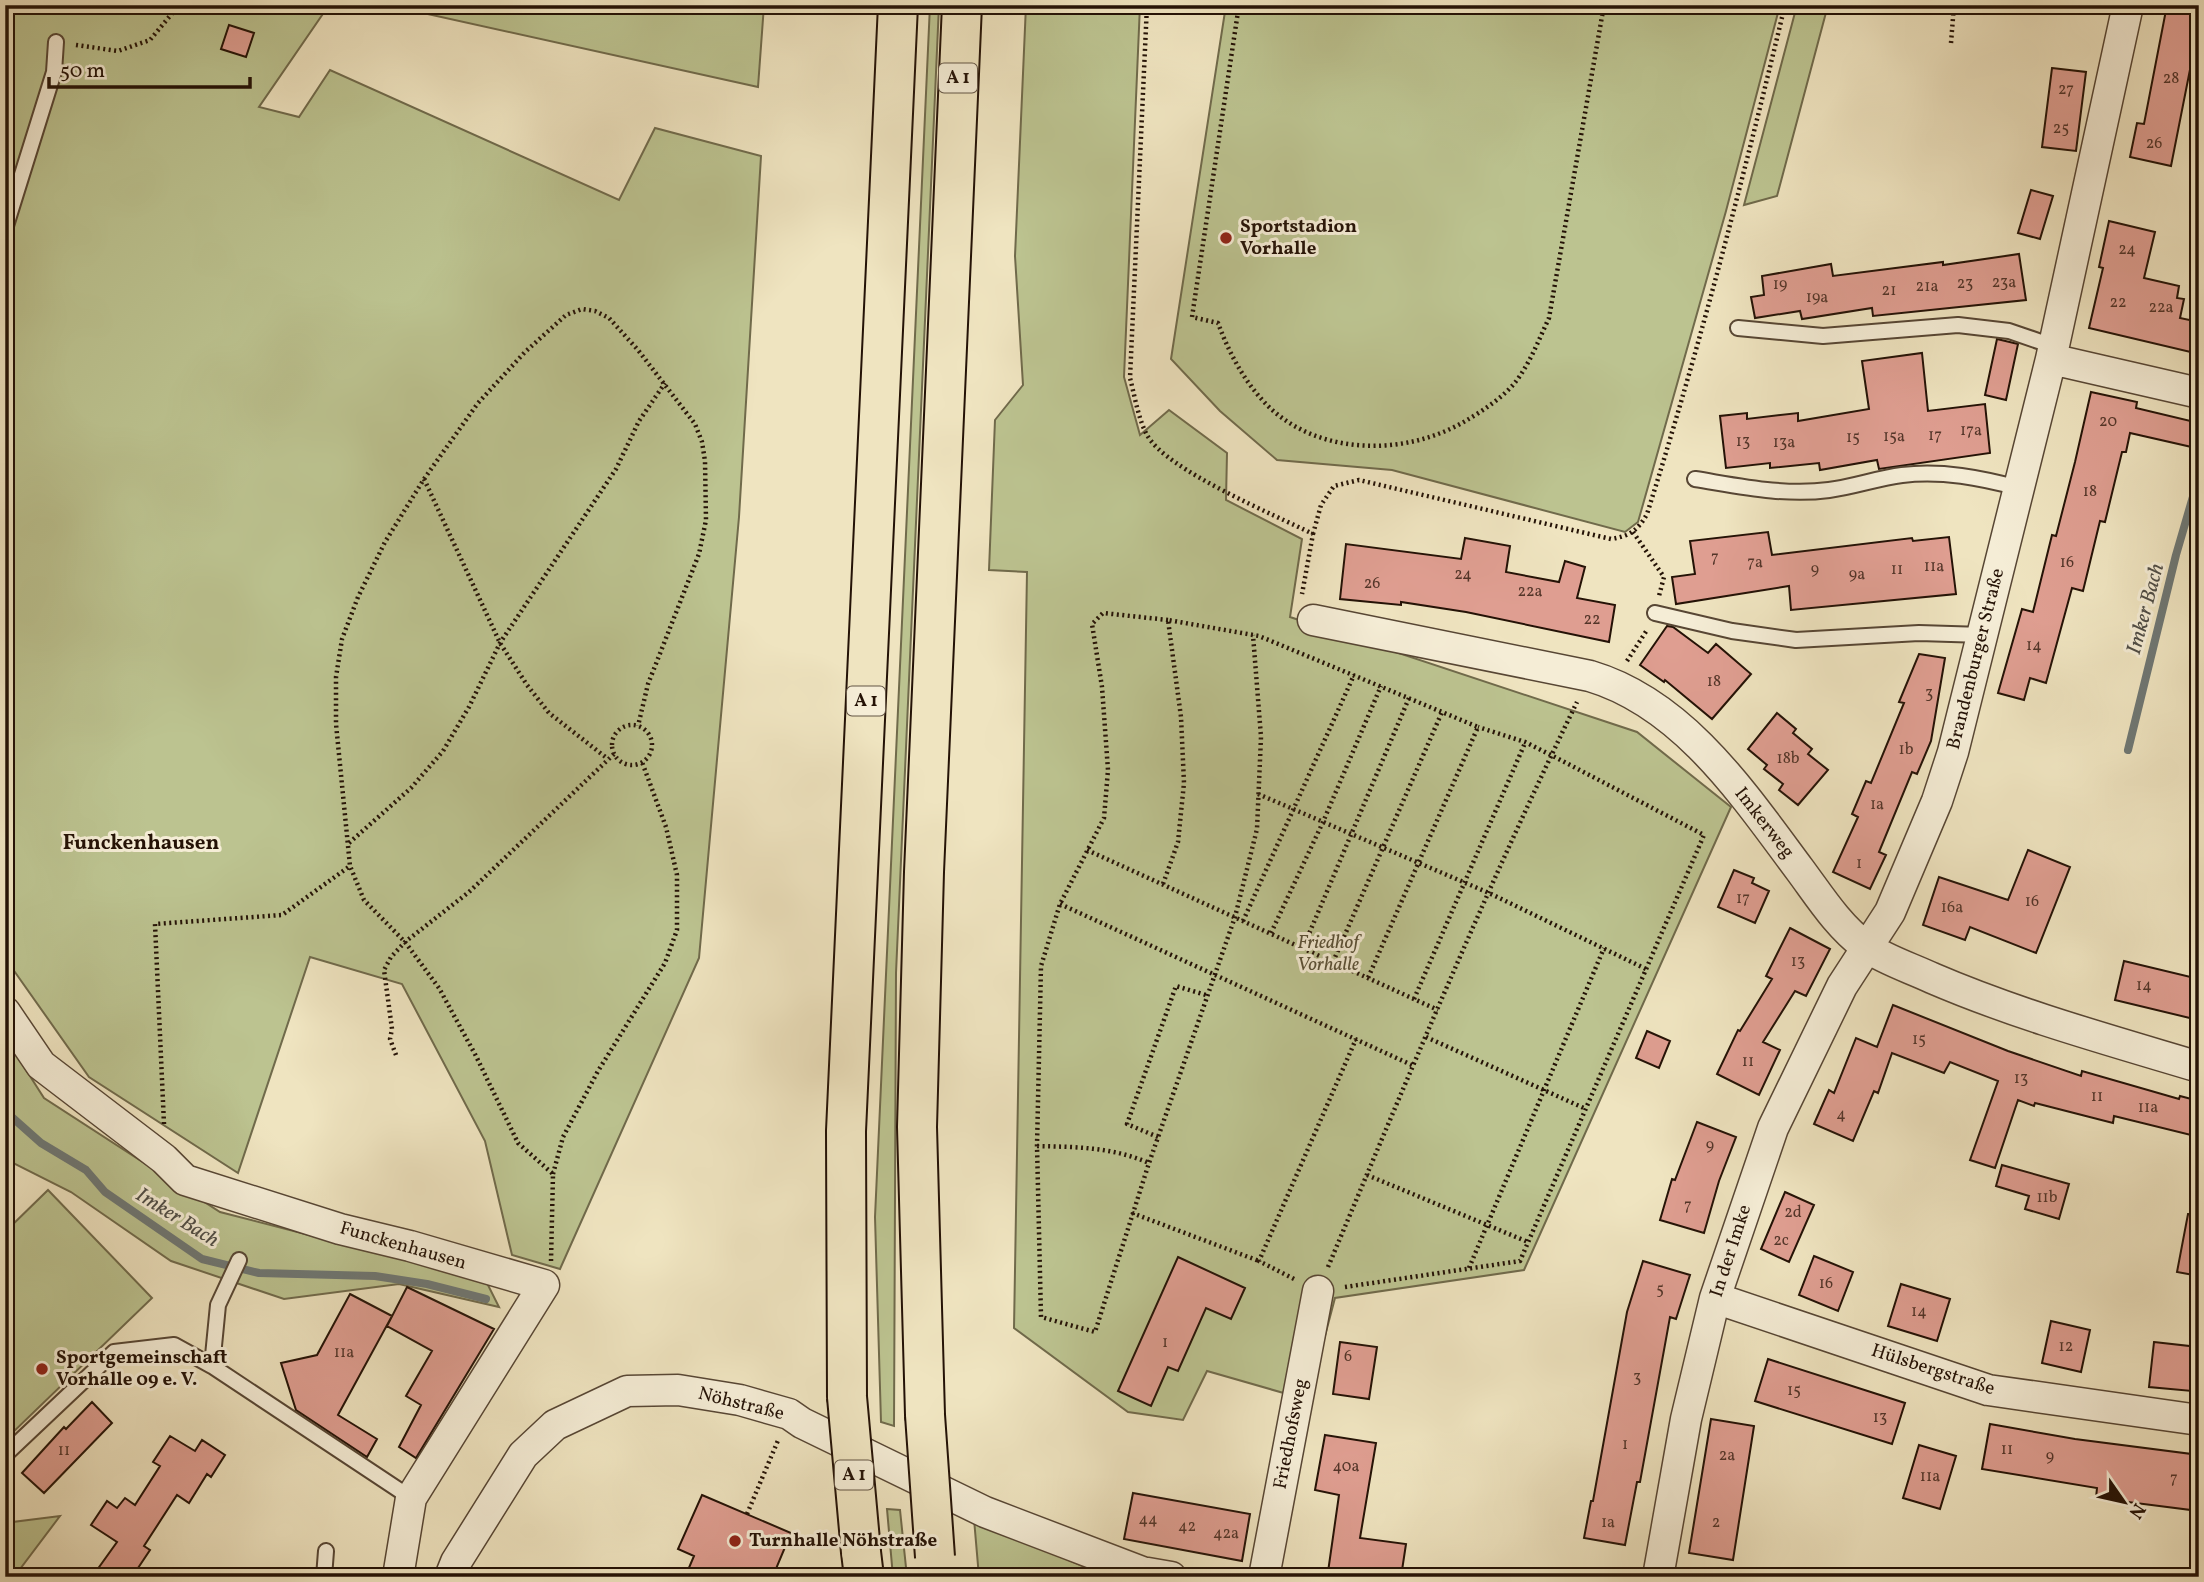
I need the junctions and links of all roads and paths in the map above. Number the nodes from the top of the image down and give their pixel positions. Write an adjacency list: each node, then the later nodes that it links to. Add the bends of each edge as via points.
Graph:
1 (179, 5): 10 (path, via 150,40 118,51)
2 (898, 5): 99 (highway, A 1, bridge, via 846,1131 847,1397)
3 (962, 5): 100 (highway, A 1, bridge, via 917,1126 925,1415)
4 (1147, 5): 21 (path, via 1130,378 1137,409 1148,437 1170,458 1196,476)
5 (1239, 5): 6 (path, via 1192,317 1218,323 1243,374 1268,406 1303,430 1335,442 1370,447 1408,444 1451,430 1484,410 1516,382 1532,356 1549,318)
6 (1604, 5)
7 (1785, 5): 20 (path, via 1686,391 1647,514)
8 (1954, 5): 11 (path)
9 (2128, 5): 14 (street, Brandenburger Straße)
10 (56, 42): 12 (lane, via 54,72)
11 (1951, 43)
12 (5, 229)
13 (1738, 328): 14 (lane, via 1823,336 1958,325 2009,331 2044,343)
14 (2051, 359): 16 (street); 19 (street, Brandenburger Straße)
15 (665, 383): 17 (path, via 609,317 582,309 566,315 478,403); 28 (path, via 639,421 616,469); 35 (path, via 695,424 702,442 708,498 699,554 648,684)
16 (2199, 393)
17 (424, 479): 28 (path); 46 (path, via 385,542 342,639 336,724)
18 (1695, 479): 19 (lane, via 1772,491 1827,491 1904,475 1946,474)
19 (2019, 488): 27 (street, Brandenburger Straße)
20 (1633, 532): 21 (path, via 1611,539 1359,480 1334,486 1321,505); 22 (path)
21 (1313, 534): 25 (path, via 1302,596 1304,611)
22 (1664, 577)
23 (1653, 617): 27 (lane, via 1796,640 1919,633); 29 (path)
24 (1168, 620): 26 (path); 48 (path, via 1104,613 1092,624 1108,770 1104,818); 52 (path, via 1184,783 1178,842)
25 (1313, 620): 31 (street, Imkerweg)
26 (1253, 635): 30 (path); 42 (path, via 1261,737)
27 (1983, 635): 59 (street, Brandenburger Straße, via 1937,801 1890,912)
28 (500, 643): 40 (path, via 549,713); 46 (path, via 443,751 411,788)
29 (1624, 666)
30 (1354, 675): 32 (path); 43 (path)
31 (1590, 676): 39 (path); 59 (street, Imkerweg, via 1615,683 1680,726 1746,798 1843,927)
32 (1381, 687): 33 (path); 44 (path)
33 (1409, 698): 34 (path); 45 (path)
34 (1442, 712): 36 (path); 47 (path)
35 (638, 726): 38 (path, via 616,733); 41 (path, via 652,744)
36 (1478, 727): 37 (path); 49 (path)
37 (1525, 742): 39 (path); 51 (path)
38 (614, 754): 40 (path); 41 (path, via 628,764)
39 (1551, 755): 53 (path); 63 (path, via 1704,835)
40 (608, 759): 58 (path, via 469,892)
41 (642, 762): 81 (path, via 666,827 677,875 677,930 665,963 563,1137)
42 (1258, 794): 43 (path); 55 (path, via 1257,829)
43 (1293, 809): 44 (path); 56 (path)
44 (1323, 822): 45 (path); 57 (path)
45 (1352, 834): 47 (path); 60 (path)
46 (349, 843): 50 (path)
47 (1382, 845): 49 (path); 62 (path)
48 (1087, 849): 52 (path); 54 (path)
49 (1419, 863): 51 (path); 65 (path)
50 (350, 866): 58 (path, via 364,900); 79 (path, via 282,915 155,924)
51 (1464, 883): 53 (path); 67 (path)
52 (1163, 884): 55 (path)
53 (1489, 892): 61 (path); 68 (path)
54 (1060, 904): 64 (path); 78 (path, via 1041,966)
55 (1235, 917): 56 (path); 64 (path)
56 (1243, 921): 57 (path)
57 (1270, 933): 60 (path)
58 (405, 942): 72 (path, via 384,970 390,1040); 81 (path, via 439,988 518,1143)
59 (1867, 947): 74 (street, Imkerweg, via 1975,996); 91 (street, In der Imke, via 1842,986 1773,1128)
60 (1303, 948): 62 (path)
61 (1604, 948): 63 (path); 75 (path)
62 (1333, 962): 65 (path)
63 (1646, 969): 76 (path)
64 (1214, 974): 66 (path); 71 (path)
65 (1368, 978): 67 (path)
66 (1207, 995): 77 (path); 77 (path, via 1176,986 1127,1124)
67 (1413, 999): 68 (path)
68 (1438, 1010): 70 (path)
69 (5, 1012): 79 (street, Funckenhausen, via 41,1065)
70 (1426, 1037): 73 (path); 75 (path)
71 (1356, 1039): 73 (path); 87 (path)
72 (396, 1055)
73 (1414, 1066): 82 (path)
74 (2199, 1067)
75 (1543, 1089): 76 (path); 84 (path)
76 (1586, 1108): 85 (path)
77 (1158, 1137): 80 (path)
78 (1037, 1146): 80 (path, via 1095,1148); 83 (path, via 1041,1317 1095,1332)
79 (164, 1159): 89 (street, Funckenhausen, via 185,1180)
80 (1149, 1163): 83 (path)
81 (553, 1174): 89 (path, via 551,1259)
82 (1367, 1175): 84 (path); 90 (path)
83 (1132, 1213): 87 (path)
84 (1486, 1225): 85 (path); 88 (path)
85 (1528, 1242): 88 (path, via 1520,1261)
86 (239, 1260): 92 (lane, via 218,1305)
87 (1259, 1261): 90 (path)
88 (1468, 1269): 90 (path)
89 (544, 1285): 96 (street)
90 (1318, 1291): 105 (street, Friedhofsweg)
91 (1715, 1298): 94 (street, Hülsbergstraße, via 1988,1390); 106 (street, In der Imke, via 1686,1419)
92 (212, 1366): 95 (lane, via 174,1345 114,1352); 96 (lane)
93 (789, 1414): 97 (path); 103 (street, Nöhstraße, via 678,1390 627,1391 587,1408 555,1425 523,1455); 104 (street, Nöhstraße, via 985,1511 1142,1572)
94 (2199, 1420)
95 (5, 1455)
96 (411, 1498): 102 (street)
97 (747, 1514)
98 (326, 1551): 101 (lane)
99 (863, 1564)
100 (936, 1567)
101 (324, 1577)
102 (398, 1577)
103 (450, 1577)
104 (1171, 1577)
105 (1264, 1577)
106 (1658, 1577)

